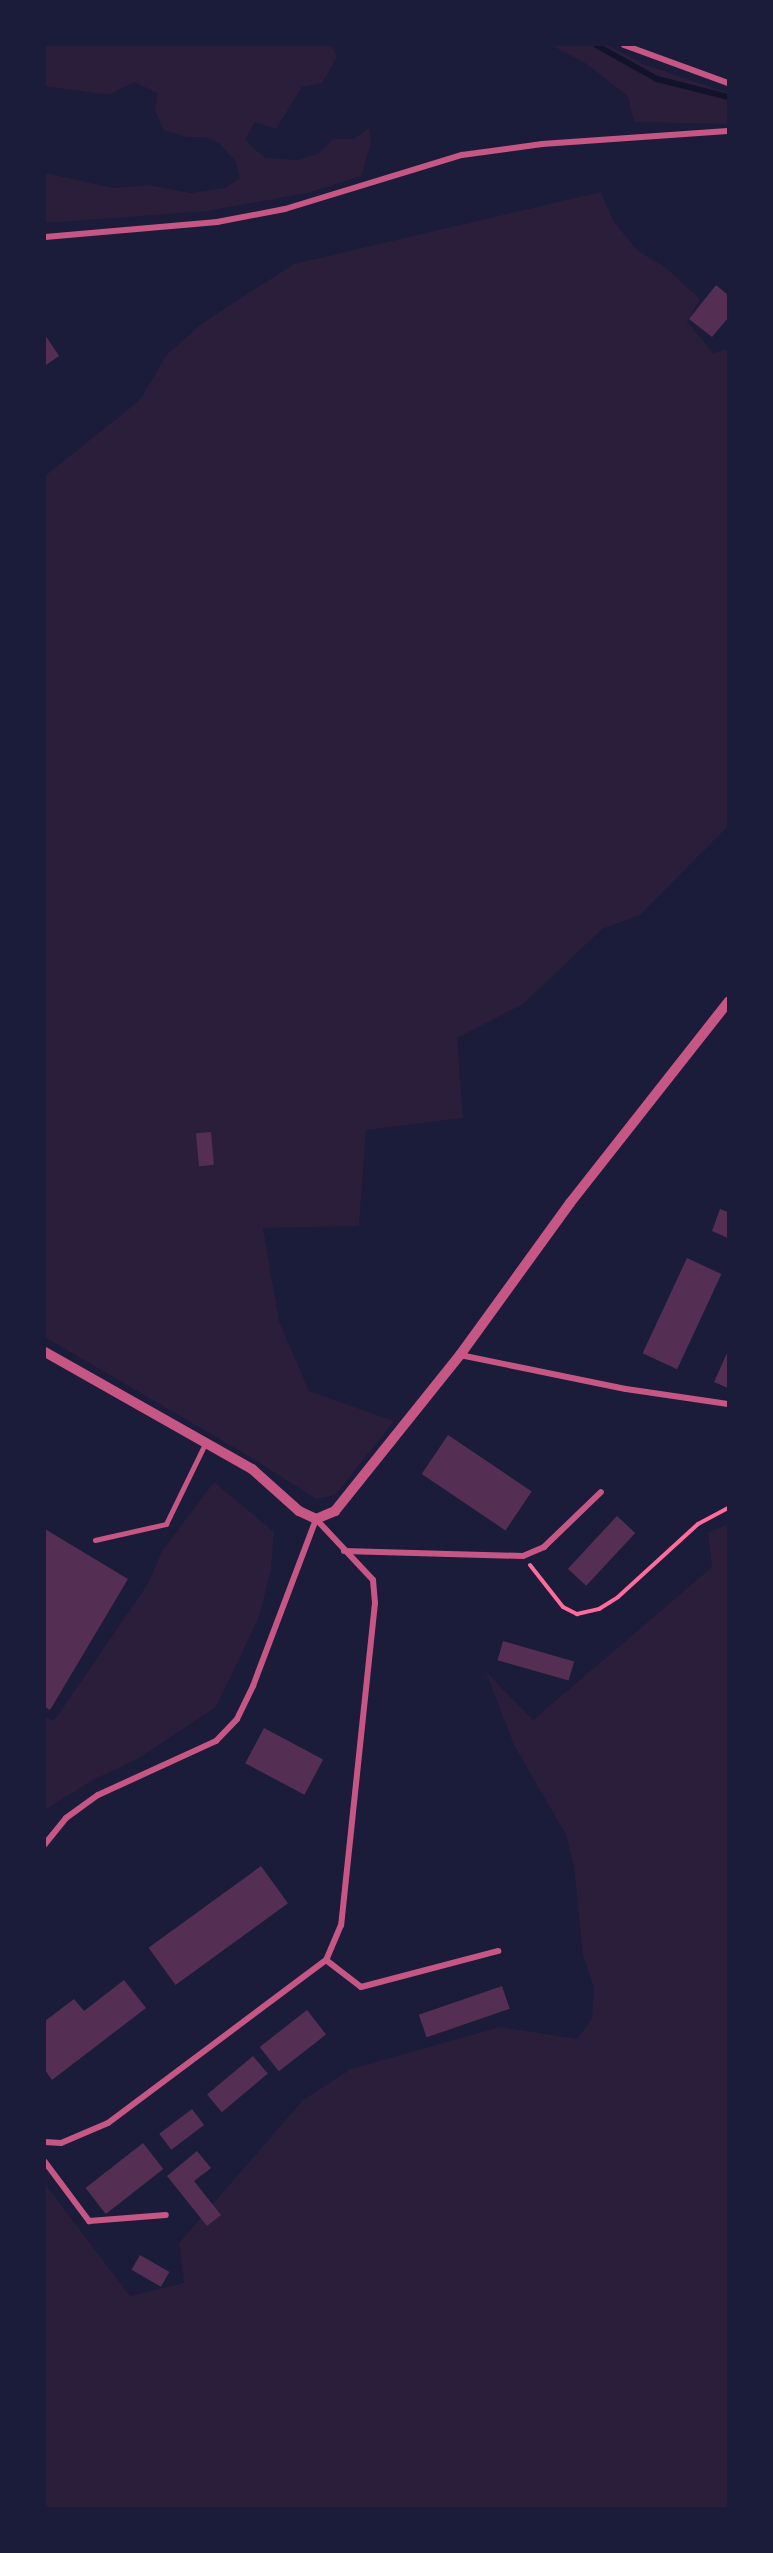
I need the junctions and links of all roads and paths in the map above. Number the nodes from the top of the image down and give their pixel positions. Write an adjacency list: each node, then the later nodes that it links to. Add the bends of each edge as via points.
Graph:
1 (624, 45): 2 (street)
2 (728, 83)
3 (728, 131): 4 (street, via 542,144 462,155 285,210 218,222)
4 (45, 237)
5 (728, 1002): 7 (street, via 570,1203)
6 (45, 1352): 9 (street)
7 (460, 1356): 8 (street, via 626,1389); 12 (street, via 335,1511)
8 (728, 1404)
9 (205, 1442): 12 (street, via 252,1469 299,1510); 13 (lane, via 166,1524)
10 (601, 1492): 15 (street, via 544,1547)
11 (728, 1508): 15 (path, via 698,1524 618,1597 588,1612 577,1614 563,1607)
12 (316, 1519): 14 (street); 16 (street, via 237,1719 216,1741 98,1795 66,1818)
13 (95, 1540)
14 (344, 1551): 15 (street); 18 (street, via 373,1580 375,1603 341,1925)
15 (523, 1556)
16 (45, 1844)
17 (498, 1951): 18 (street, via 361,1987)
18 (326, 1960): 19 (street, via 108,2123 61,2143)
19 (45, 2142)
20 (45, 2162): 21 (street, via 89,2221)
21 (166, 2215)

